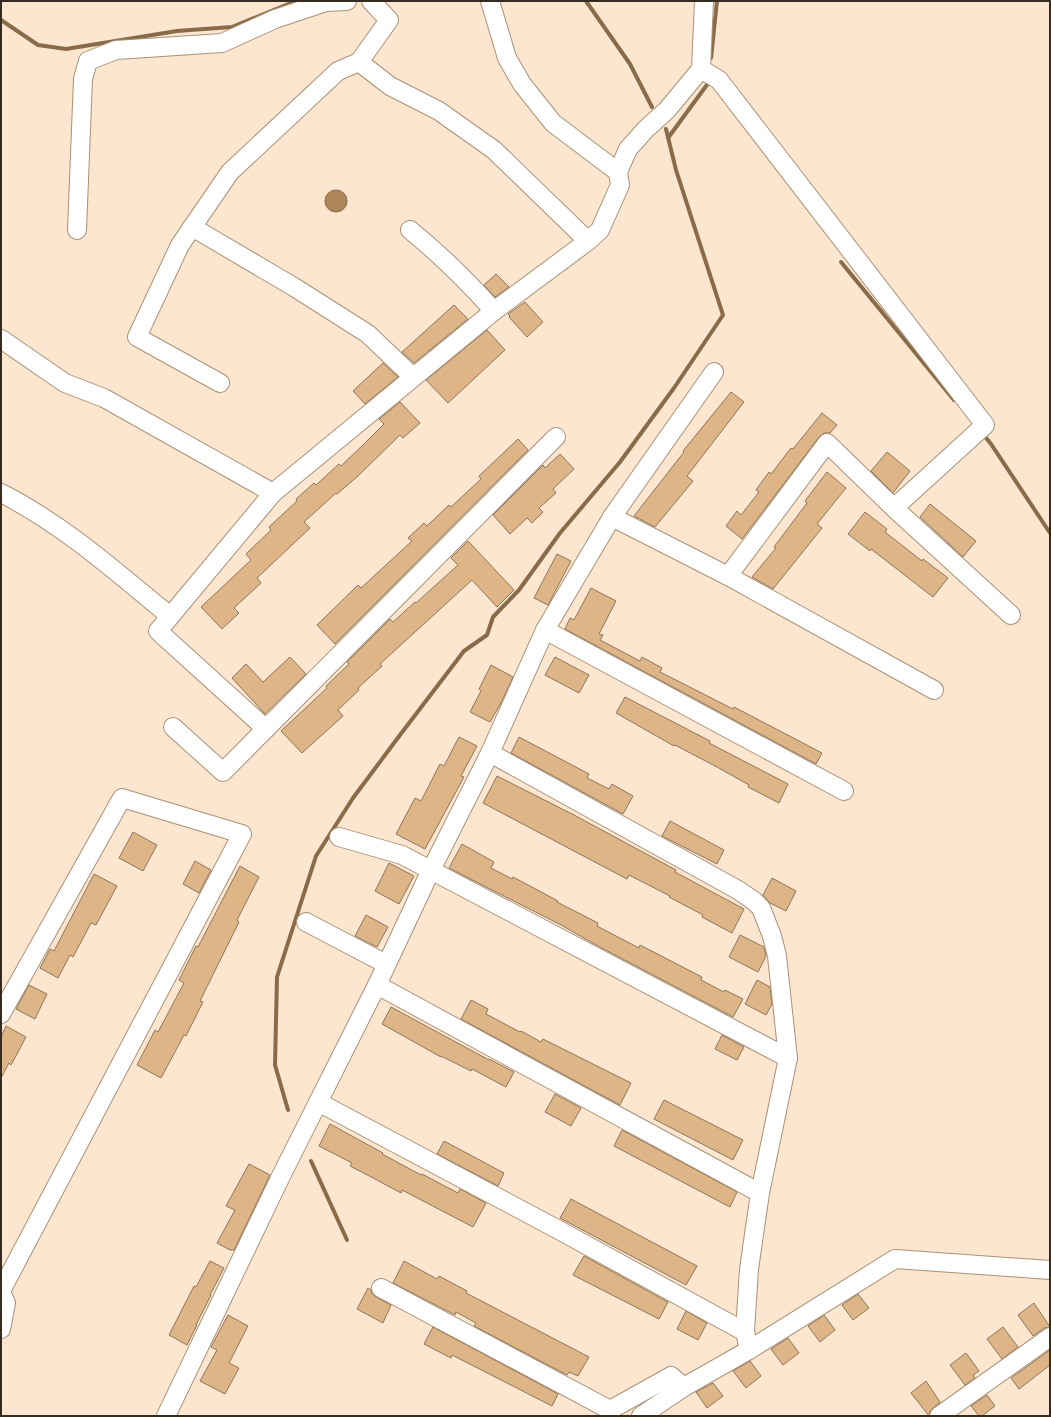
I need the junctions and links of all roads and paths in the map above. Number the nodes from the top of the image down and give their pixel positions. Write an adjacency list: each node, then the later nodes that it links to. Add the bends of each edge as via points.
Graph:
1 (347, 1): 9 (street, via 326,2 275,19 222,43 116,50 88,61 83,79)
2 (371, 1): 5 (street, via 389,20)
3 (490, 1): 7 (street, via 507,58 522,84 553,123)
4 (704, 1): 6 (street)
5 (359, 62): 8 (street, via 338,71 230,172); 11 (street, via 390,86 439,110 494,150)
6 (701, 69): 7 (street, via 667,110 628,150); 20 (street, via 719,80 985,425)
7 (618, 172): 11 (street, via 620,185 600,230)
8 (192, 227): 15 (street, via 368,334); 16 (street, via 180,245 137,337)
9 (77, 230)
10 (410, 230): 12 (street, via 432,247)
11 (588, 242): 12 (street)
12 (494, 311): 15 (street)
13 (1, 339): 19 (street, via 65,383 104,398)
14 (714, 372): 21 (street)
15 (413, 377): 19 (street)
16 (220, 383)
17 (556, 438): 28 (street)
18 (1, 493): 24 (street, via 26,506 95,553)
19 (273, 493): 24 (street)
20 (894, 508): 22 (street, via 827,443); 23 (street)
21 (612, 517): 22 (street); 25 (street)
22 (728, 576): 26 (street)
23 (1011, 615)
24 (170, 616): 28 (street, via 158,631)
25 (545, 630): 29 (street); 30 (street)
26 (934, 690)
27 (173, 727): 28 (street, via 223,772)
28 (266, 729)
29 (490, 753): 32 (street); 37 (street, via 738,890 761,908 777,956)
30 (844, 791)
31 (339, 837): 32 (street, via 402,855)
32 (431, 870): 34 (street); 37 (street)
33 (306, 922): 34 (street)
34 (386, 964): 35 (street)
35 (377, 985): 38 (street); 39 (street)
36 (1, 1014): 42 (street, via 122,798 242,834)
37 (788, 1058): 39 (street)
38 (318, 1102): 44 (street, via 558,1229); 48 (street)
39 (760, 1193): 44 (street, via 749,1269)
40 (1050, 1270): 46 (street, via 895,1259)
41 (381, 1288): 47 (street, via 610,1410 671,1376)
42 (1, 1291): 43 (street, via 6,1303)
43 (1, 1329)
44 (745, 1332): 46 (street)
45 (1050, 1337): 50 (street)
46 (749, 1350): 47 (street)
47 (684, 1387): 49 (street)
48 (166, 1416)
49 (641, 1416)
50 (939, 1416)

